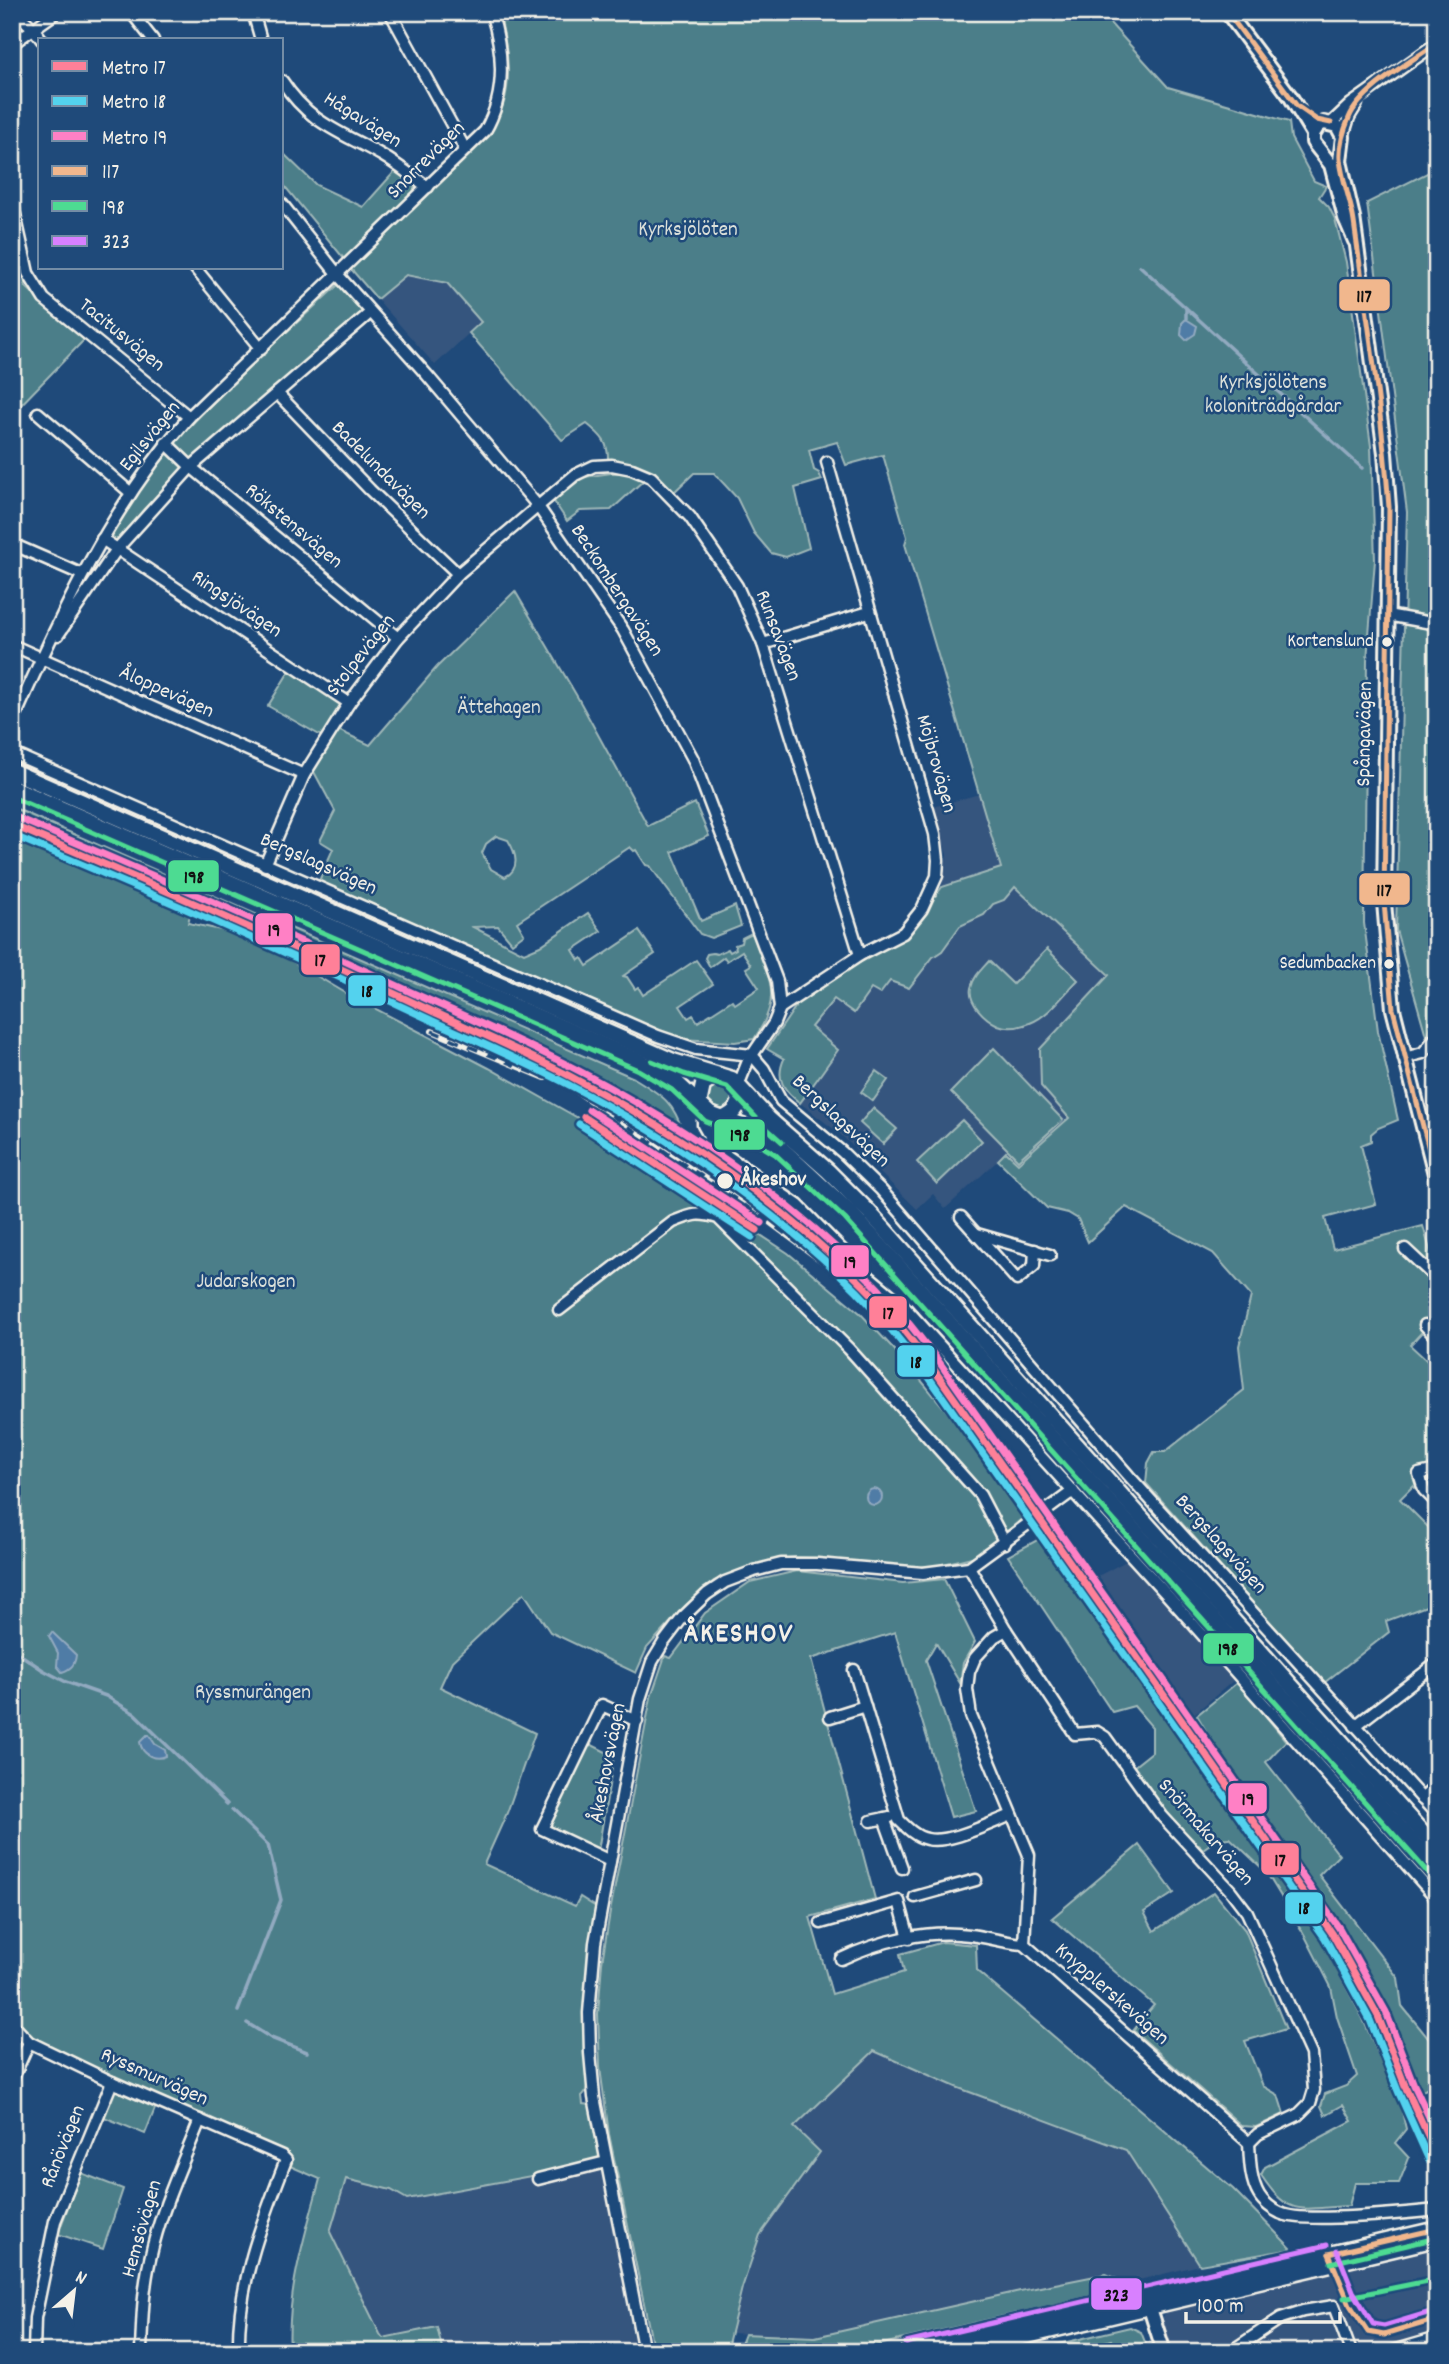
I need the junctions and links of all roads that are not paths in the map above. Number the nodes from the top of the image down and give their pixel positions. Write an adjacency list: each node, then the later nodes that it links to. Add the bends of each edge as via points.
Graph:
1 (15, 12): 8 (street)
2 (57, 12): 8 (street)
3 (131, 12): 10 (street)
4 (253, 12): 11 (street)
5 (390, 12): 20 (street)
6 (491, 12): 20 (street, Snorrevägen, via 499,40 498,99 485,131)
7 (1227, 12): 16 (street)
8 (33, 28): 9 (street); 13 (street)
9 (40, 38)
10 (151, 38)
11 (260, 38)
12 (1437, 43): 15 (street)
13 (12, 44)
14 (284, 84): 22 (street, Hågavägen, via 295,101 334,132 383,156)
15 (1361, 98): 17 (street); 19 (street)
16 (1297, 106): 17 (street); 18 (street)
17 (1327, 123): 18 (street); 19 (street, via 1341,130)
18 (1313, 134): 21 (street)
19 (1342, 142): 21 (street, via 1331,153); 25 (street, Spångavägen, via 1339,161)
20 (465, 149): 22 (street, Snorrevägen)
21 (1322, 152): 25 (street, Spångavägen, via 1331,166)
22 (428, 187): 27 (street, Snorrevägen)
23 (12, 201): 32 (street, Tacitusvägen, via 28,273 44,299)
24 (284, 207): 27 (street, Beckombergavägen)
25 (1355, 241): 44 (street, Spångavägen, via 1385,453)
26 (197, 270): 29 (street)
27 (338, 275): 28 (street, Beckombergavägen); 29 (street, Egilsvägen)
28 (370, 313): 30 (street, Egilsvägen); 37 (street, Beckombergavägen)
29 (261, 349): 32 (street, Egilsvägen)
30 (277, 393): 35 (street, Egilsvägen); 42 (street, Badelundavägen)
31 (38, 413): 36 (street)
32 (189, 417): 33 (street, Egilsvägen)
33 (166, 443): 35 (street, Rökstensvägen); 36 (street, Egilsvägen)
34 (827, 462): 43 (street, Möjbrovägen)
35 (191, 467): 40 (street, Egilsvägen); 46 (street, Rökstensvägen)
36 (131, 493): 38 (street, Egilsvägen)
37 (537, 505): 42 (street, Stolpevägen); 47 (street, Runsavägen, via 594,466 622,466 651,477 690,517 737,586); 58 (street, Beckombergavägen, via 623,630 693,759 778,981)
38 (102, 539): 40 (street, Ringsjövägen); 41 (street, Egilsvägen)
39 (12, 544): 41 (street)
40 (117, 549): 49 (street, Egilsvägen); 50 (street, Ringsjövägen)
41 (81, 574): 49 (street, Egilsvägen)
42 (458, 574): 46 (street, Stolpevägen)
43 (869, 612): 47 (street); 57 (street, Möjbrovägen, via 920,779 938,860 937,876 922,909 903,933)
44 (1387, 615): 45 (street); 61 (street, Spångavägen, via 1384,902 1393,1009)
45 (1437, 624)
46 (398, 638): 50 (street, Stolpevägen)
47 (763, 644): 57 (street, Runsavägen)
48 (12, 645): 49 (street, Åloppevägen)
49 (41, 658): 51 (street, Egilsvägen); 54 (street, Åloppevägen)
50 (349, 703): 54 (street, Stolpevägen)
51 (12, 724)
52 (12, 753): 56 (street, Bergslagsvägen)
53 (12, 771): 62 (main road, Bergslagsvägen, via 673,1061)
54 (304, 775): 56 (street, Stolpevägen)
55 (12, 787): 64 (main road, via 642,1062 675,1081)
56 (264, 865): 60 (street, Bergslagsvägen, via 658,1036 696,1049)
57 (860, 955): 58 (street, Möjbrovägen)
58 (780, 1007): 60 (street)
59 (1437, 1036): 61 (street, via 1423,1053)
60 (750, 1058): 62 (street); 63 (street); 89 (street, Bergslagsvägen, via 764,1069 781,1101 881,1190 1129,1476)
61 (1404, 1058): 67 (street, Spångavägen)
62 (721, 1076): 63 (main road, Bergslagsvägen, via 732,1079); 64 (main road, via 702,1085)
63 (739, 1088): 65 (main road, via 737,1108); 97 (main road, Bergslagsvägen, via 869,1212)
64 (701, 1106): 65 (main road); 66 (street)
65 (721, 1118): 66 (street); 100 (main road, via 780,1147 851,1213)
66 (707, 1136): 79 (street, via 716,1148 797,1205 902,1304)
67 (1433, 1156): 68 (street, Spångavägen)
68 (1437, 1182)
69 (961, 1217): 70 (street)
70 (976, 1234): 72 (street); 72 (street, via 1017,1280 1034,1266)
71 (1405, 1249): 74 (street)
72 (1035, 1250): 73 (street)
73 (1050, 1255)
74 (1437, 1279)
75 (559, 1310): 81 (street, via 673,1222 702,1213 718,1218 851,1351 980,1495)
76 (1425, 1325): 77 (street)
77 (1437, 1338)
78 (1437, 1470): 80 (street, via 1419,1474 1424,1490)
79 (1073, 1491): 81 (street, Åkeshovsvägen); 103 (street)
80 (1437, 1503)
81 (1005, 1542): 82 (street, Åkeshovsvägen)
82 (969, 1567): 83 (street, Snörmakarvägen); 88 (street, Åkeshovsvägen, via 923,1573 782,1564 725,1582 707,1594 664,1642 653,1662)
83 (1006, 1630): 93 (street, Knypplerskevägen, via 975,1658 967,1689 971,1716); 113 (street, Snörmakarvägen, via 1075,1734 1097,1732 1105,1737 1163,1816 1247,1912 1311,2054 1314,2090 1310,2103 1298,2115)
84 (1437, 1663): 89 (street)
85 (854, 1670): 86 (street)
86 (865, 1706): 87 (street); 92 (street)
87 (830, 1717)
88 (636, 1721): 98 (street, Åkeshovsvägen); 98 (street, via 602,1705 542,1829)
89 (1355, 1726): 91 (street, Bergslagsvägen)
90 (1437, 1786): 91 (street)
91 (1422, 1799): 94 (street, Bergslagsvägen)
92 (898, 1815): 93 (street, via 925,1839 943,1840); 95 (street)
93 (1012, 1815): 106 (street, Knypplerskevägen, via 1029,1855)
94 (1437, 1815)
95 (884, 1818): 96 (street); 99 (street)
96 (870, 1821)
97 (1437, 1849)
98 (610, 1861): 114 (street, Åkeshovsvägen, via 595,1943 589,2013 594,2096)
99 (902, 1868)
100 (1437, 1869)
101 (976, 1880): 102 (street)
102 (915, 1897)
103 (1437, 1899)
104 (821, 1923): 105 (street, via 899,1901)
105 (909, 1938): 106 (street, via 947,1933); 107 (street, via 867,1947)
106 (1024, 1944): 113 (street, Knypplerskevägen)
107 (841, 1959)
108 (12, 2024): 109 (street, Ryssmurvägen)
109 (29, 2042): 110 (street); 111 (street, Ryssmurvägen)
110 (12, 2080)
111 (112, 2082): 112 (street, Ryssmurvägen); 121 (street, Rånövägen, via 55,2221 35,2318)
112 (200, 2120): 122 (street, Hemsövägen, via 150,2258); 123 (street, Ryssmurvägen, via 286,2160 250,2260)
113 (1249, 2143): 116 (street, via 1258,2195 1280,2214 1309,2217)
114 (606, 2162): 115 (street); 124 (street, Åkeshovsvägen)
115 (538, 2179)
116 (1437, 2210)
117 (1437, 2229): 119 (main road)
118 (1437, 2239): 119 (main road)
119 (1147, 2302): 125 (main road); 126 (main road); 127 (street)
120 (1437, 2338): 130 (street)
121 (34, 2352)
122 (141, 2352)
123 (239, 2352)
124 (644, 2352)
125 (908, 2352)
126 (960, 2352)
127 (1164, 2352)
128 (1230, 2352): 129 (street, via 1281,2318 1334,2306)
129 (1351, 2352)
130 (1389, 2352)

